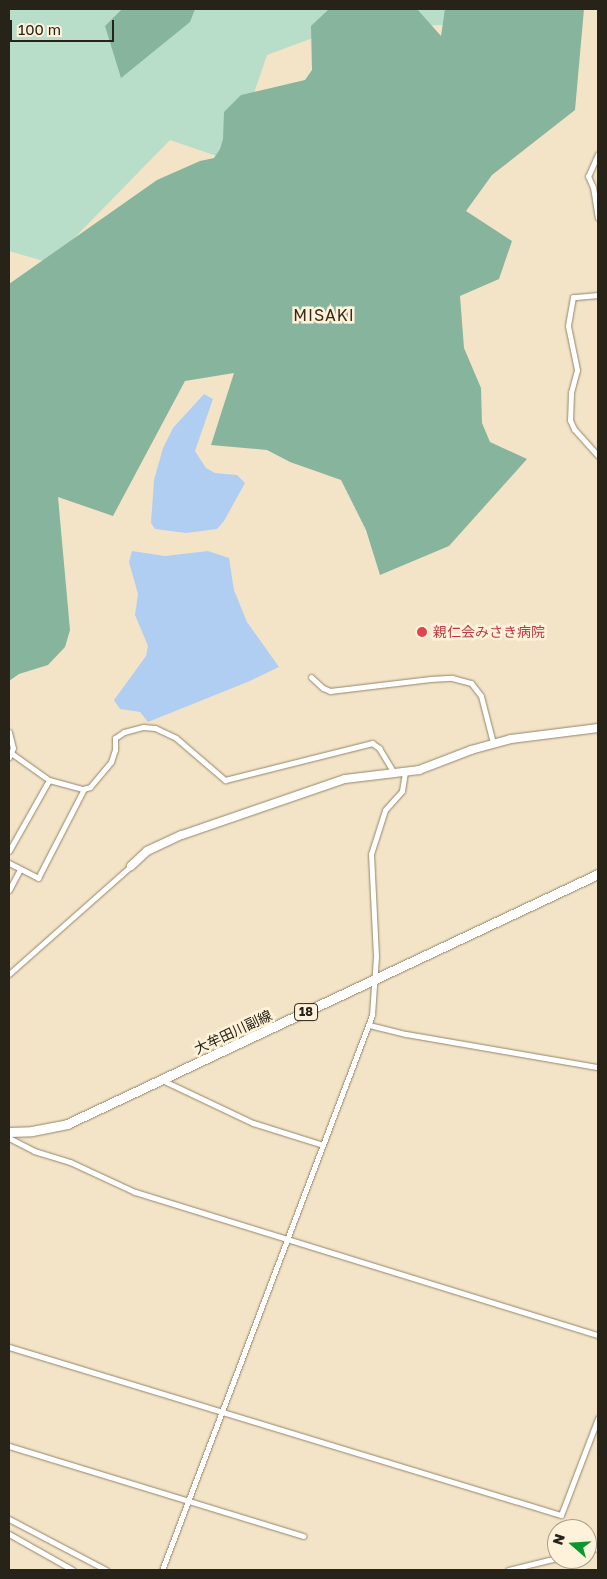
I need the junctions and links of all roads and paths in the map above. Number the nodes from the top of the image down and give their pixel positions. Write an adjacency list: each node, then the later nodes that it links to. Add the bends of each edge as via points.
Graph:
1 (598, 154): 2 (street, via 588,176)
2 (598, 218)
3 (598, 296): 4 (street, via 574,297 568,326 577,370 571,393 570,420)
4 (598, 456)
5 (310, 677): 8 (street, via 330,691 430,679 452,678 471,683 481,696)
6 (598, 728): 8 (street)
7 (9, 732): 9 (street, via 13,748)
8 (493, 743): 10 (street)
9 (10, 755): 12 (street)
10 (405, 772): 11 (street); 21 (street, via 402,791 385,810 371,854)
11 (394, 773): 13 (street, via 379,748 372,743 225,780 176,738 155,728 142,728 124,732 115,738 111,762 90,787); 16 (street, via 345,779 182,836 153,848)
12 (49, 780): 13 (street); 14 (street)
13 (84, 789): 17 (street, via 38,878)
14 (9, 851)
15 (9, 863): 17 (street)
16 (131, 866): 20 (street)
17 (20, 869): 19 (street)
18 (598, 874): 21 (main road, 大牟田川副線 / 18)
19 (9, 890)
20 (9, 974)
21 (376, 979): 22 (street); 24 (main road, 大牟田川副線 / 18)
22 (369, 1025): 23 (street); 27 (street)
23 (598, 1067)
24 (162, 1080): 25 (main road, 大牟田川副線 / 18, via 67,1124); 27 (street, via 253,1123)
25 (9, 1132)
26 (9, 1138): 28 (street, via 135,1192)
27 (323, 1145): 28 (street)
28 (288, 1240): 29 (street); 31 (street)
29 (598, 1335)
30 (9, 1347): 31 (street)
31 (222, 1412): 32 (street, via 561,1515); 34 (street)
32 (598, 1418)
33 (9, 1446): 34 (street)
34 (188, 1500): 37 (street); 41 (street)
35 (9, 1519): 40 (street)
36 (9, 1534): 39 (street)
37 (304, 1536)
38 (547, 1560): 42 (street)
39 (73, 1570)
40 (106, 1570)
41 (162, 1570)
42 (508, 1570)

